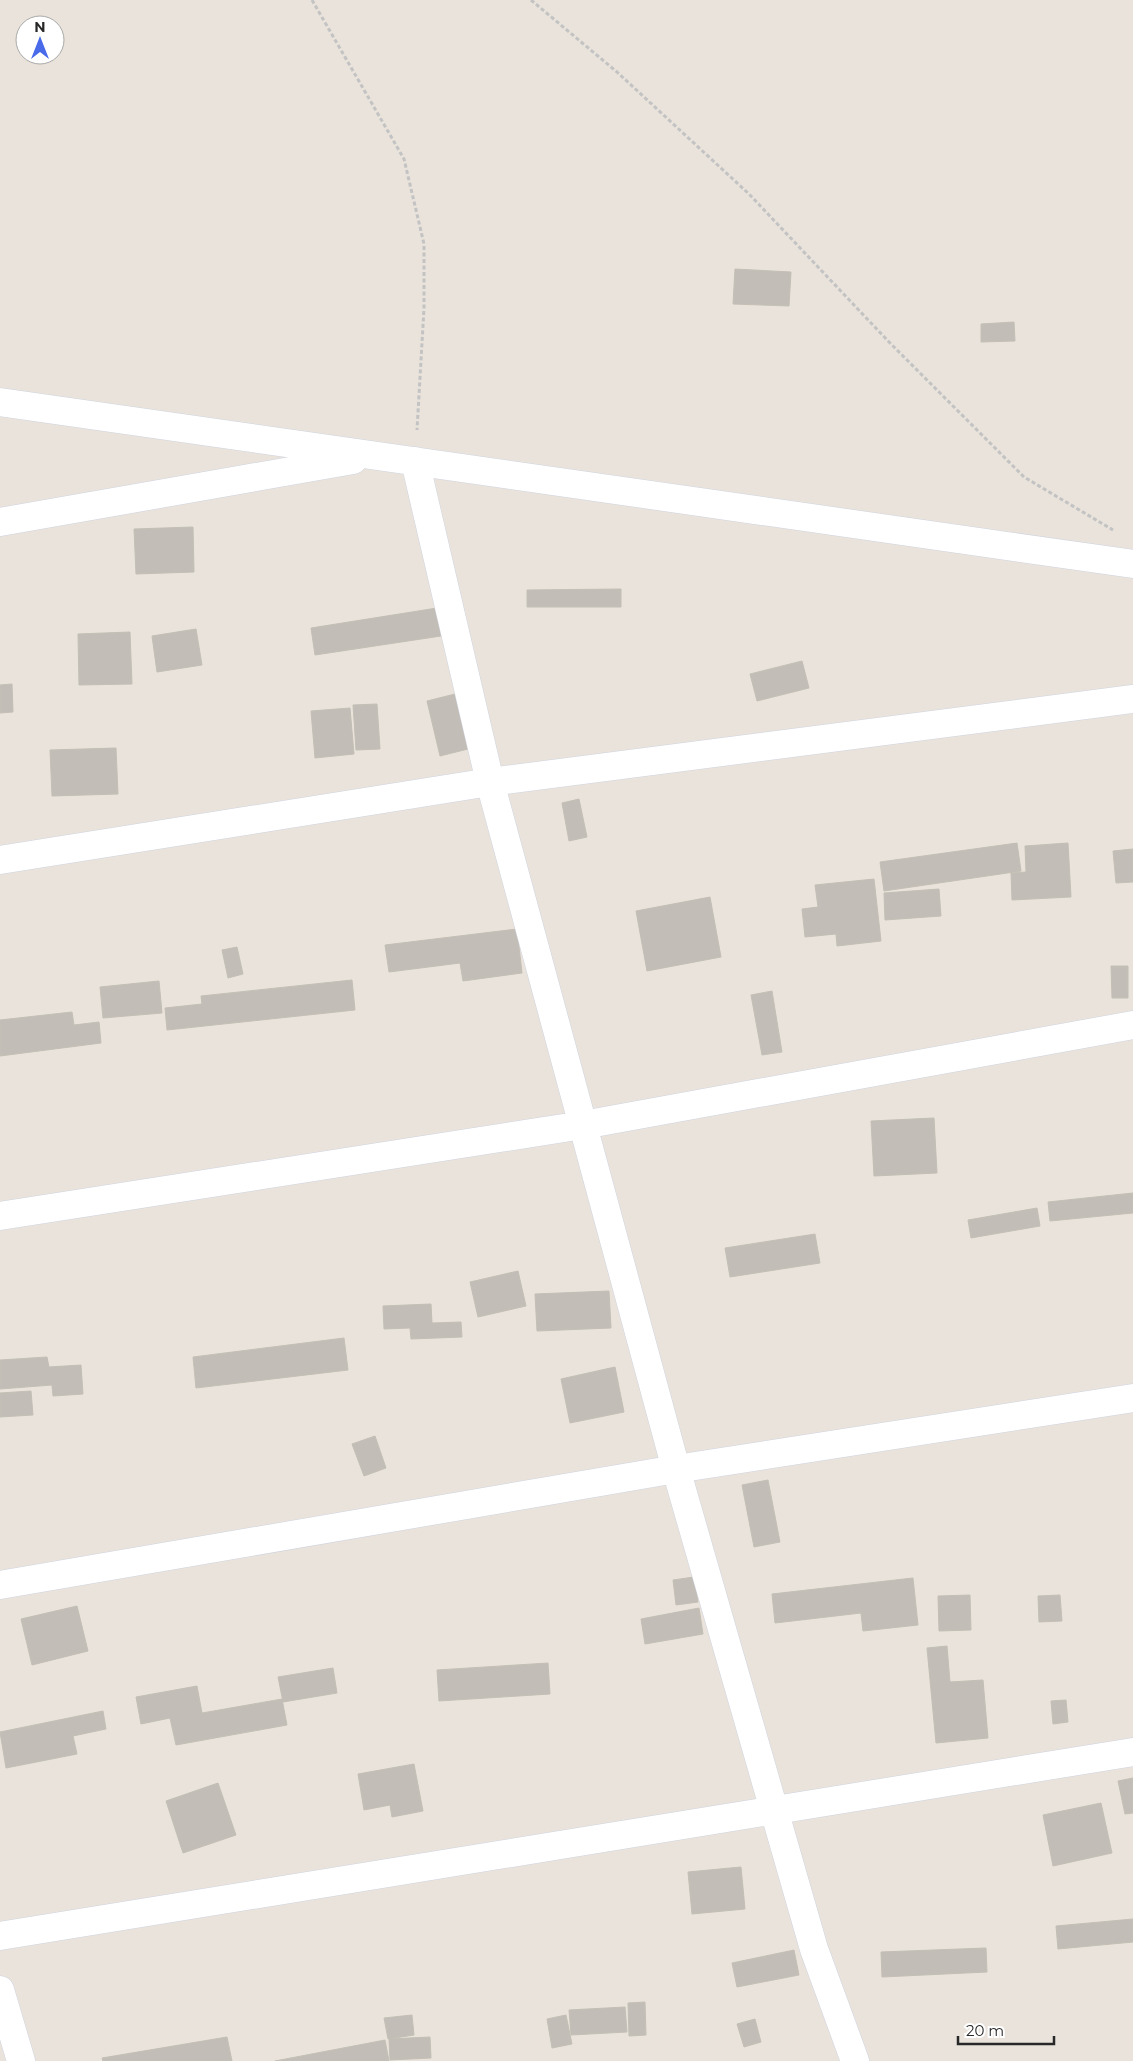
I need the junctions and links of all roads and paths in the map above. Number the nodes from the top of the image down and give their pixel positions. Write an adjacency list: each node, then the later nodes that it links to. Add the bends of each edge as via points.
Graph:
1 (312, 0): 5 (path, via 404,159 424,244)
2 (532, 0): 7 (path, via 617,72 749,194 889,342 1024,477)
3 (0, 402): 4 (street)
4 (377, 456): 5 (street); 6 (street)
5 (416, 461): 8 (street); 10 (street)
6 (0, 522)
7 (1118, 534)
8 (1133, 564)
9 (1133, 699): 10 (street)
10 (490, 782): 11 (street); 13 (street)
11 (0, 860)
12 (1133, 1025): 13 (street)
13 (583, 1125): 14 (street); 16 (street)
14 (0, 1216)
15 (1133, 1398): 16 (street)
16 (676, 1469): 17 (street); 19 (street)
17 (0, 1585)
18 (1133, 1752): 19 (street)
19 (776, 1811): 20 (street); 23 (street, via 814,1949)
20 (0, 1936)
21 (0, 1990): 22 (street)
22 (21, 2061)
23 (855, 2061)

